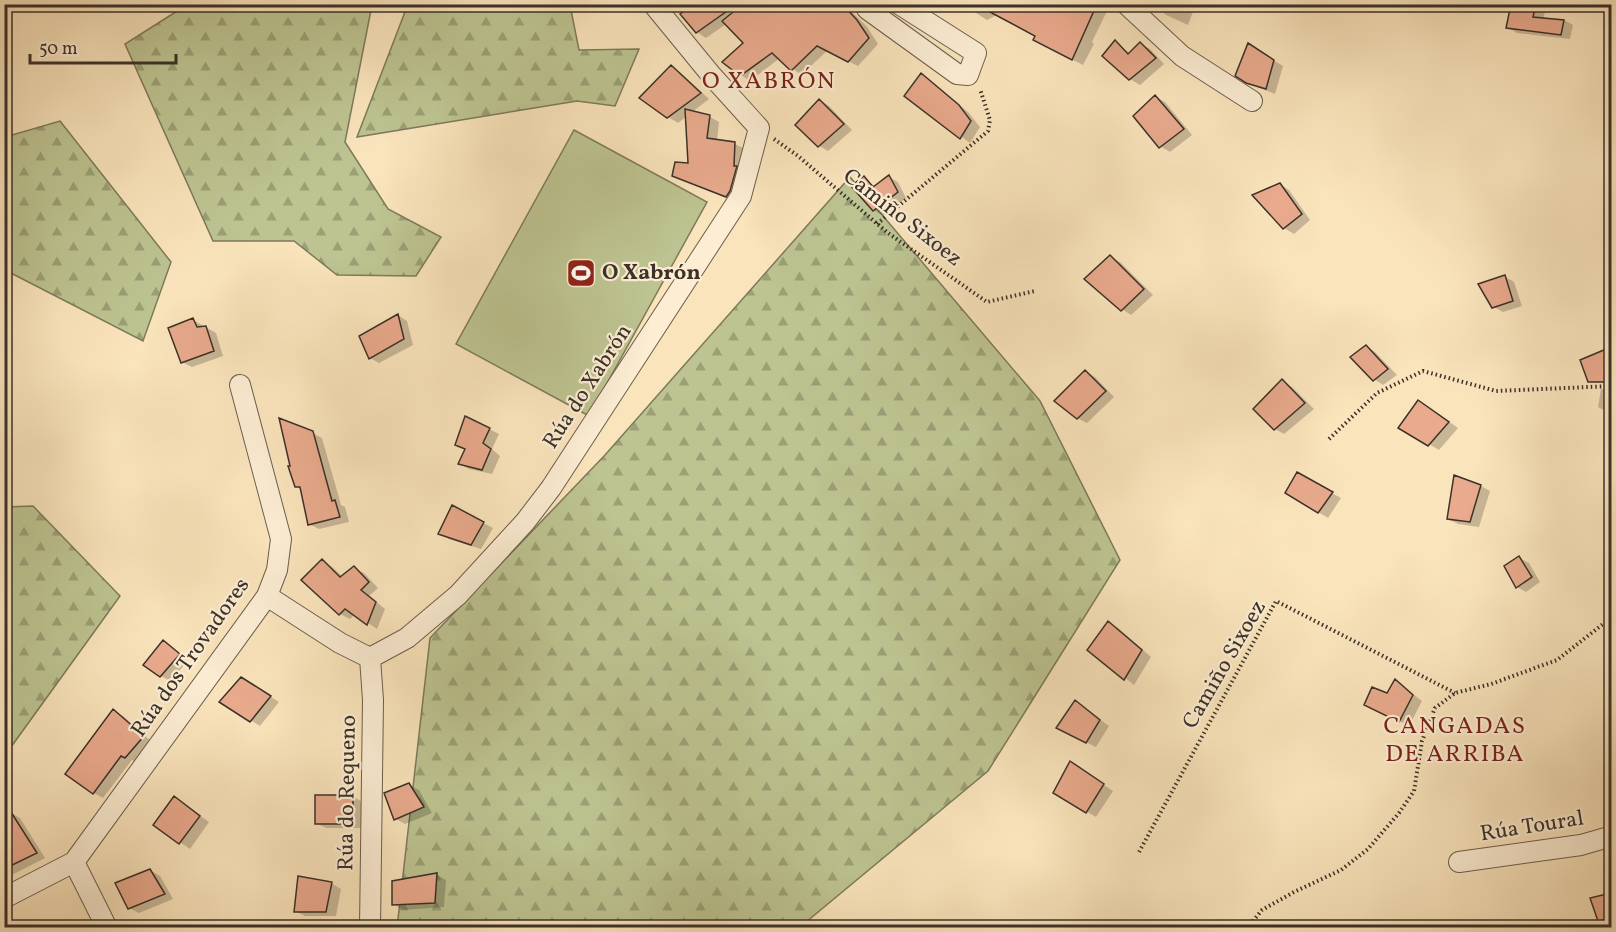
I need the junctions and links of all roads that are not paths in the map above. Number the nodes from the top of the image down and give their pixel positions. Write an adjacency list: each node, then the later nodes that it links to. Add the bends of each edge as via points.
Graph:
1 (653, 4): 8 (street, Rúa do Xabrón, via 759,128 741,196 525,522 458,595 406,638)
2 (866, 4): 3 (street, via 867,9 957,74 968,75 976,53)
3 (899, 4)
4 (1126, 4): 5 (street, via 1182,56)
5 (1252, 101)
6 (240, 385): 7 (street, Rúa dos Trovadores, via 281,539 277,570)
7 (267, 596): 8 (street); 10 (street, Rúa dos Trovadores)
8 (370, 658): 14 (street, Rúa do Requeno)
9 (1611, 836): 11 (street, Rúa Toural, via 1581,845)
10 (74, 862): 12 (street, Rúa dos Trovadores); 13 (street)
11 (1460, 862)
12 (4, 898)
13 (107, 927)
14 (370, 927)

